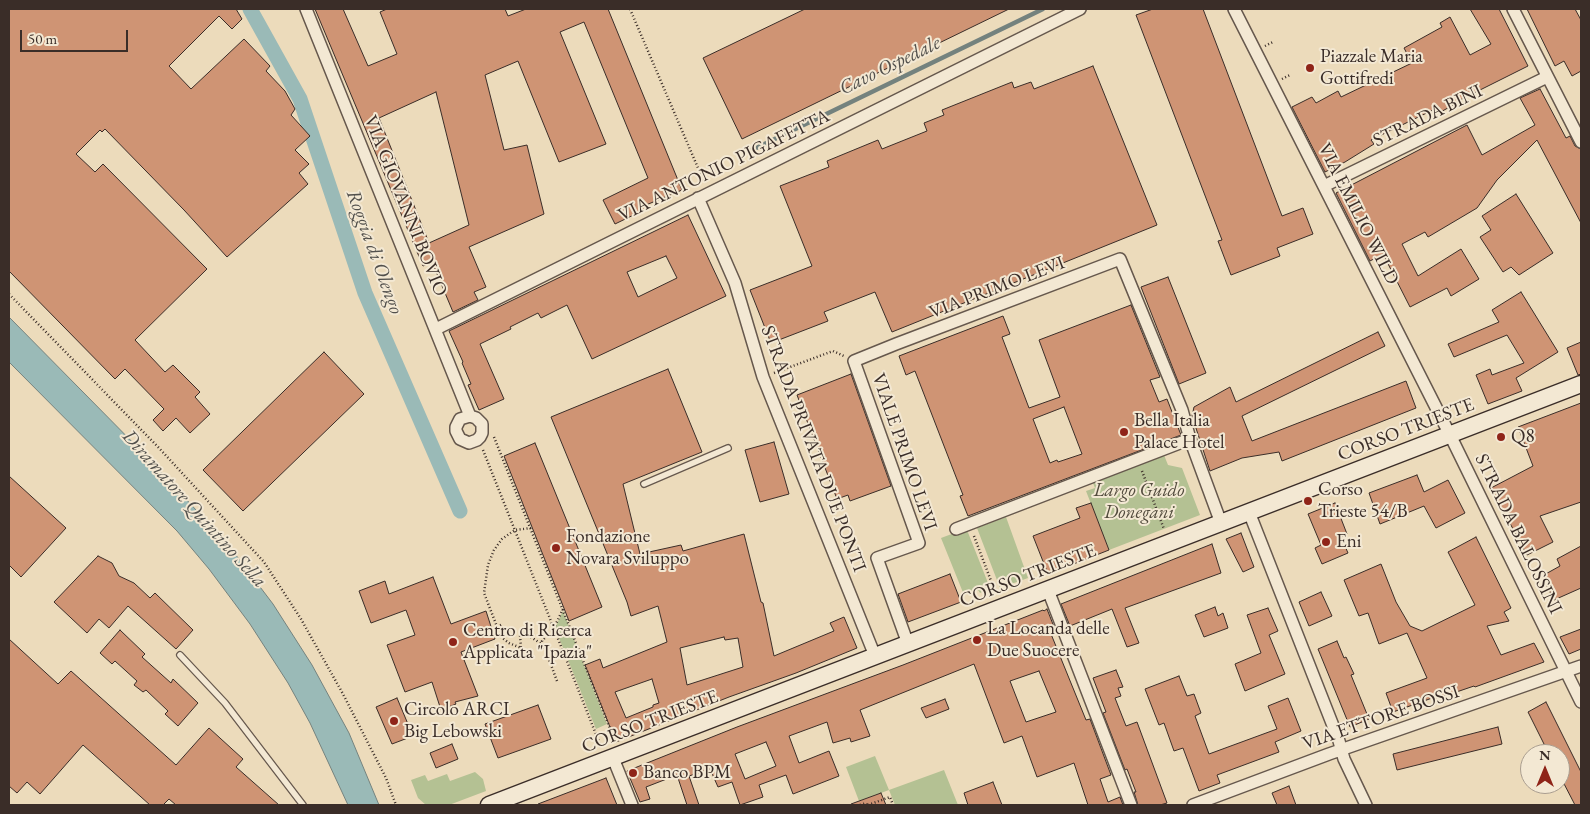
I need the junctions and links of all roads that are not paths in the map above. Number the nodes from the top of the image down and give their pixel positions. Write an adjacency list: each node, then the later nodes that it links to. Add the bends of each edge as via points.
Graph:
1 (306, 9): 9 (street, VIA GIOVANNI BOVIO)
2 (1080, 9): 8 (street, VIA ANTONIO PIGAFETTA)
3 (1234, 9): 7 (street, VIA EMILIO WILD)
4 (1513, 9): 5 (street)
5 (1547, 77): 6 (street); 7 (street, STRADA BINI)
6 (1581, 142)
7 (1324, 186): 13 (street, VIA EMILIO WILD)
8 (703, 196): 9 (street, VIA ANTONIO PIGAFETTA); 23 (street, STRADA PRIVATA DUE PONTI, via 735,283 763,377)
9 (436, 329): 12 (street, VIA GIOVANNI BOVIO)
10 (886, 349): 14 (street, VIA PRIMO LEVI, via 1120,259 1182,410); 21 (street, VIALE PRIMO LEVI, via 854,361 920,543 877,558)
11 (1581, 384): 13 (main road, CORSO TRIESTE)
12 (470, 416)
13 (1450, 435): 17 (main road, CORSO TRIESTE); 25 (street, STRADA BALOSSINI)
14 (1190, 439): 18 (street); 19 (street)
15 (728, 448): 16 (lane)
16 (644, 484)
17 (1249, 512): 18 (main road, CORSO TRIESTE); 27 (street)
18 (1221, 523): 20 (main road, CORSO TRIESTE)
19 (956, 530)
20 (1048, 590): 21 (main road, CORSO TRIESTE); 32 (street)
21 (908, 644): 23 (main road, CORSO TRIESTE)
22 (180, 655): 29 (lane, via 225,703)
23 (875, 656): 28 (main road, CORSO TRIESTE)
24 (1581, 666): 25 (street, VIA ETTORE BOSSI)
25 (1566, 672): 26 (street, STRADA BALOSSINI); 27 (street, VIA ETTORE BOSSI)
26 (1581, 702)
27 (1342, 750): 33 (street, VIA ETTORE BOSSI); 34 (street)
28 (611, 751): 30 (main road, CORSO TRIESTE); 31 (street)
29 (303, 805)
30 (489, 805)
31 (632, 805)
32 (1131, 805)
33 (1193, 805)
34 (1366, 805)

